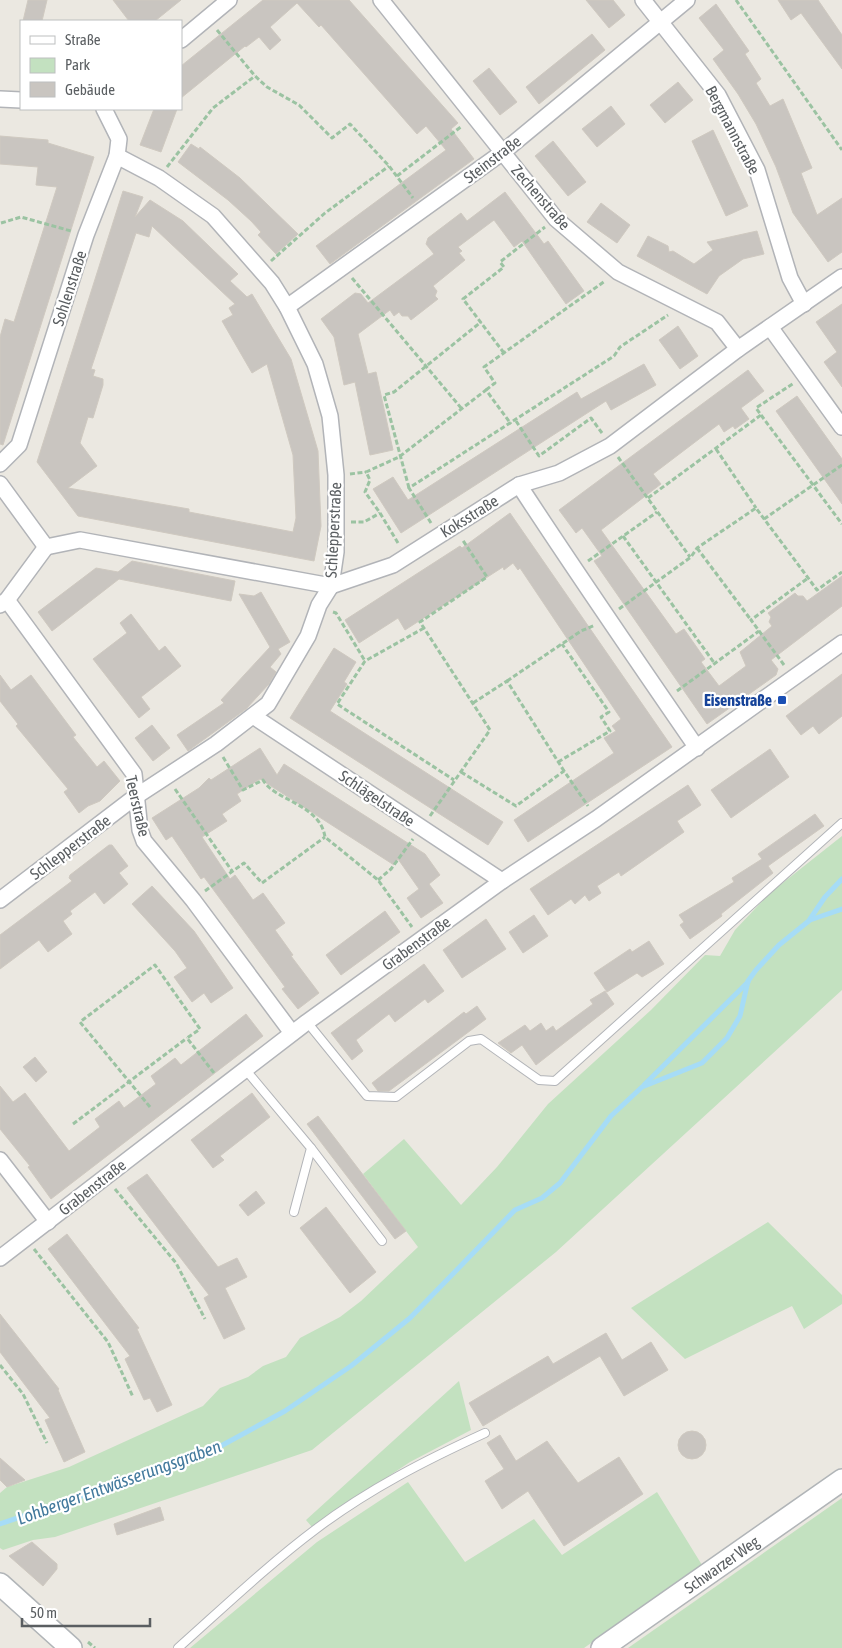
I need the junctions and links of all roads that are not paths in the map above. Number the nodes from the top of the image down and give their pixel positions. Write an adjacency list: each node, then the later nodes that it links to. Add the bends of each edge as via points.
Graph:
1 (229, 0): 6 (street)
2 (381, 0): 10 (street, Zechenstraße)
3 (643, 0): 5 (street, Bergmannstraße)
4 (687, 0): 5 (street, Steinstraße)
5 (662, 21): 10 (street, Steinstraße); 13 (street, Bergmannstraße, via 718,95 757,170 790,278)
6 (182, 39)
7 (0, 99): 8 (street)
8 (20, 100)
9 (104, 110): 11 (street, Sohlenstraße, via 119,139)
10 (503, 152): 14 (street, Steinstraße); 16 (street, Zechenstraße, via 556,219 618,272 717,322)
11 (117, 156): 14 (street, Schlepperstraße, via 159,178 213,216); 18 (street, Sohlenstraße, via 86,235 19,445)
12 (842, 277): 13 (street, Koksstraße)
13 (804, 304): 15 (street, Koksstraße)
14 (287, 307): 22 (street, Schlepperstraße, via 315,364 330,416 336,475 336,552)
15 (770, 327): 16 (street, Koksstraße); 17 (street)
16 (738, 350): 20 (street, Koksstraße, via 610,446 559,473)
17 (842, 427)
18 (0, 464)
19 (0, 484): 21 (street)
20 (519, 485): 22 (street, Koksstraße, via 393,565); 26 (street)
21 (46, 547): 22 (street, Koksstraße, via 80,540); 23 (street)
22 (331, 586): 25 (street, Schlepperstraße, via 318,605 308,636 268,704)
23 (4, 603): 27 (street, Teerstraße, via 134,774)
24 (842, 643): 26 (street, Grabenstraße)
25 (253, 716): 27 (street, Schlepperstraße); 29 (street, Schlägelstraße)
26 (698, 748): 29 (street, Grabenstraße)
27 (135, 797): 30 (street, Schlepperstraße); 32 (street, Teerstraße, via 144,841 193,900)
28 (842, 823): 31 (lane, via 555,1081 539,1080 481,1038 469,1041 396,1098 367,1096)
29 (502, 881): 31 (street, Grabenstraße)
30 (0, 900)
31 (307, 1022): 32 (street, Grabenstraße)
32 (292, 1033): 33 (street, Grabenstraße)
33 (245, 1069): 34 (lane); 37 (street, Grabenstraße)
34 (311, 1148): 36 (lane); 38 (lane)
35 (0, 1160): 37 (street)
36 (294, 1212)
37 (48, 1222): 39 (street, Grabenstraße)
38 (382, 1241)
39 (0, 1258)
40 (485, 1433): 44 (lane, via 384,1483 316,1529)
41 (842, 1480): 45 (street, Schwarzer Weg)
42 (0, 1584): 43 (street)
43 (71, 1648)
44 (178, 1648)
45 (602, 1648)

